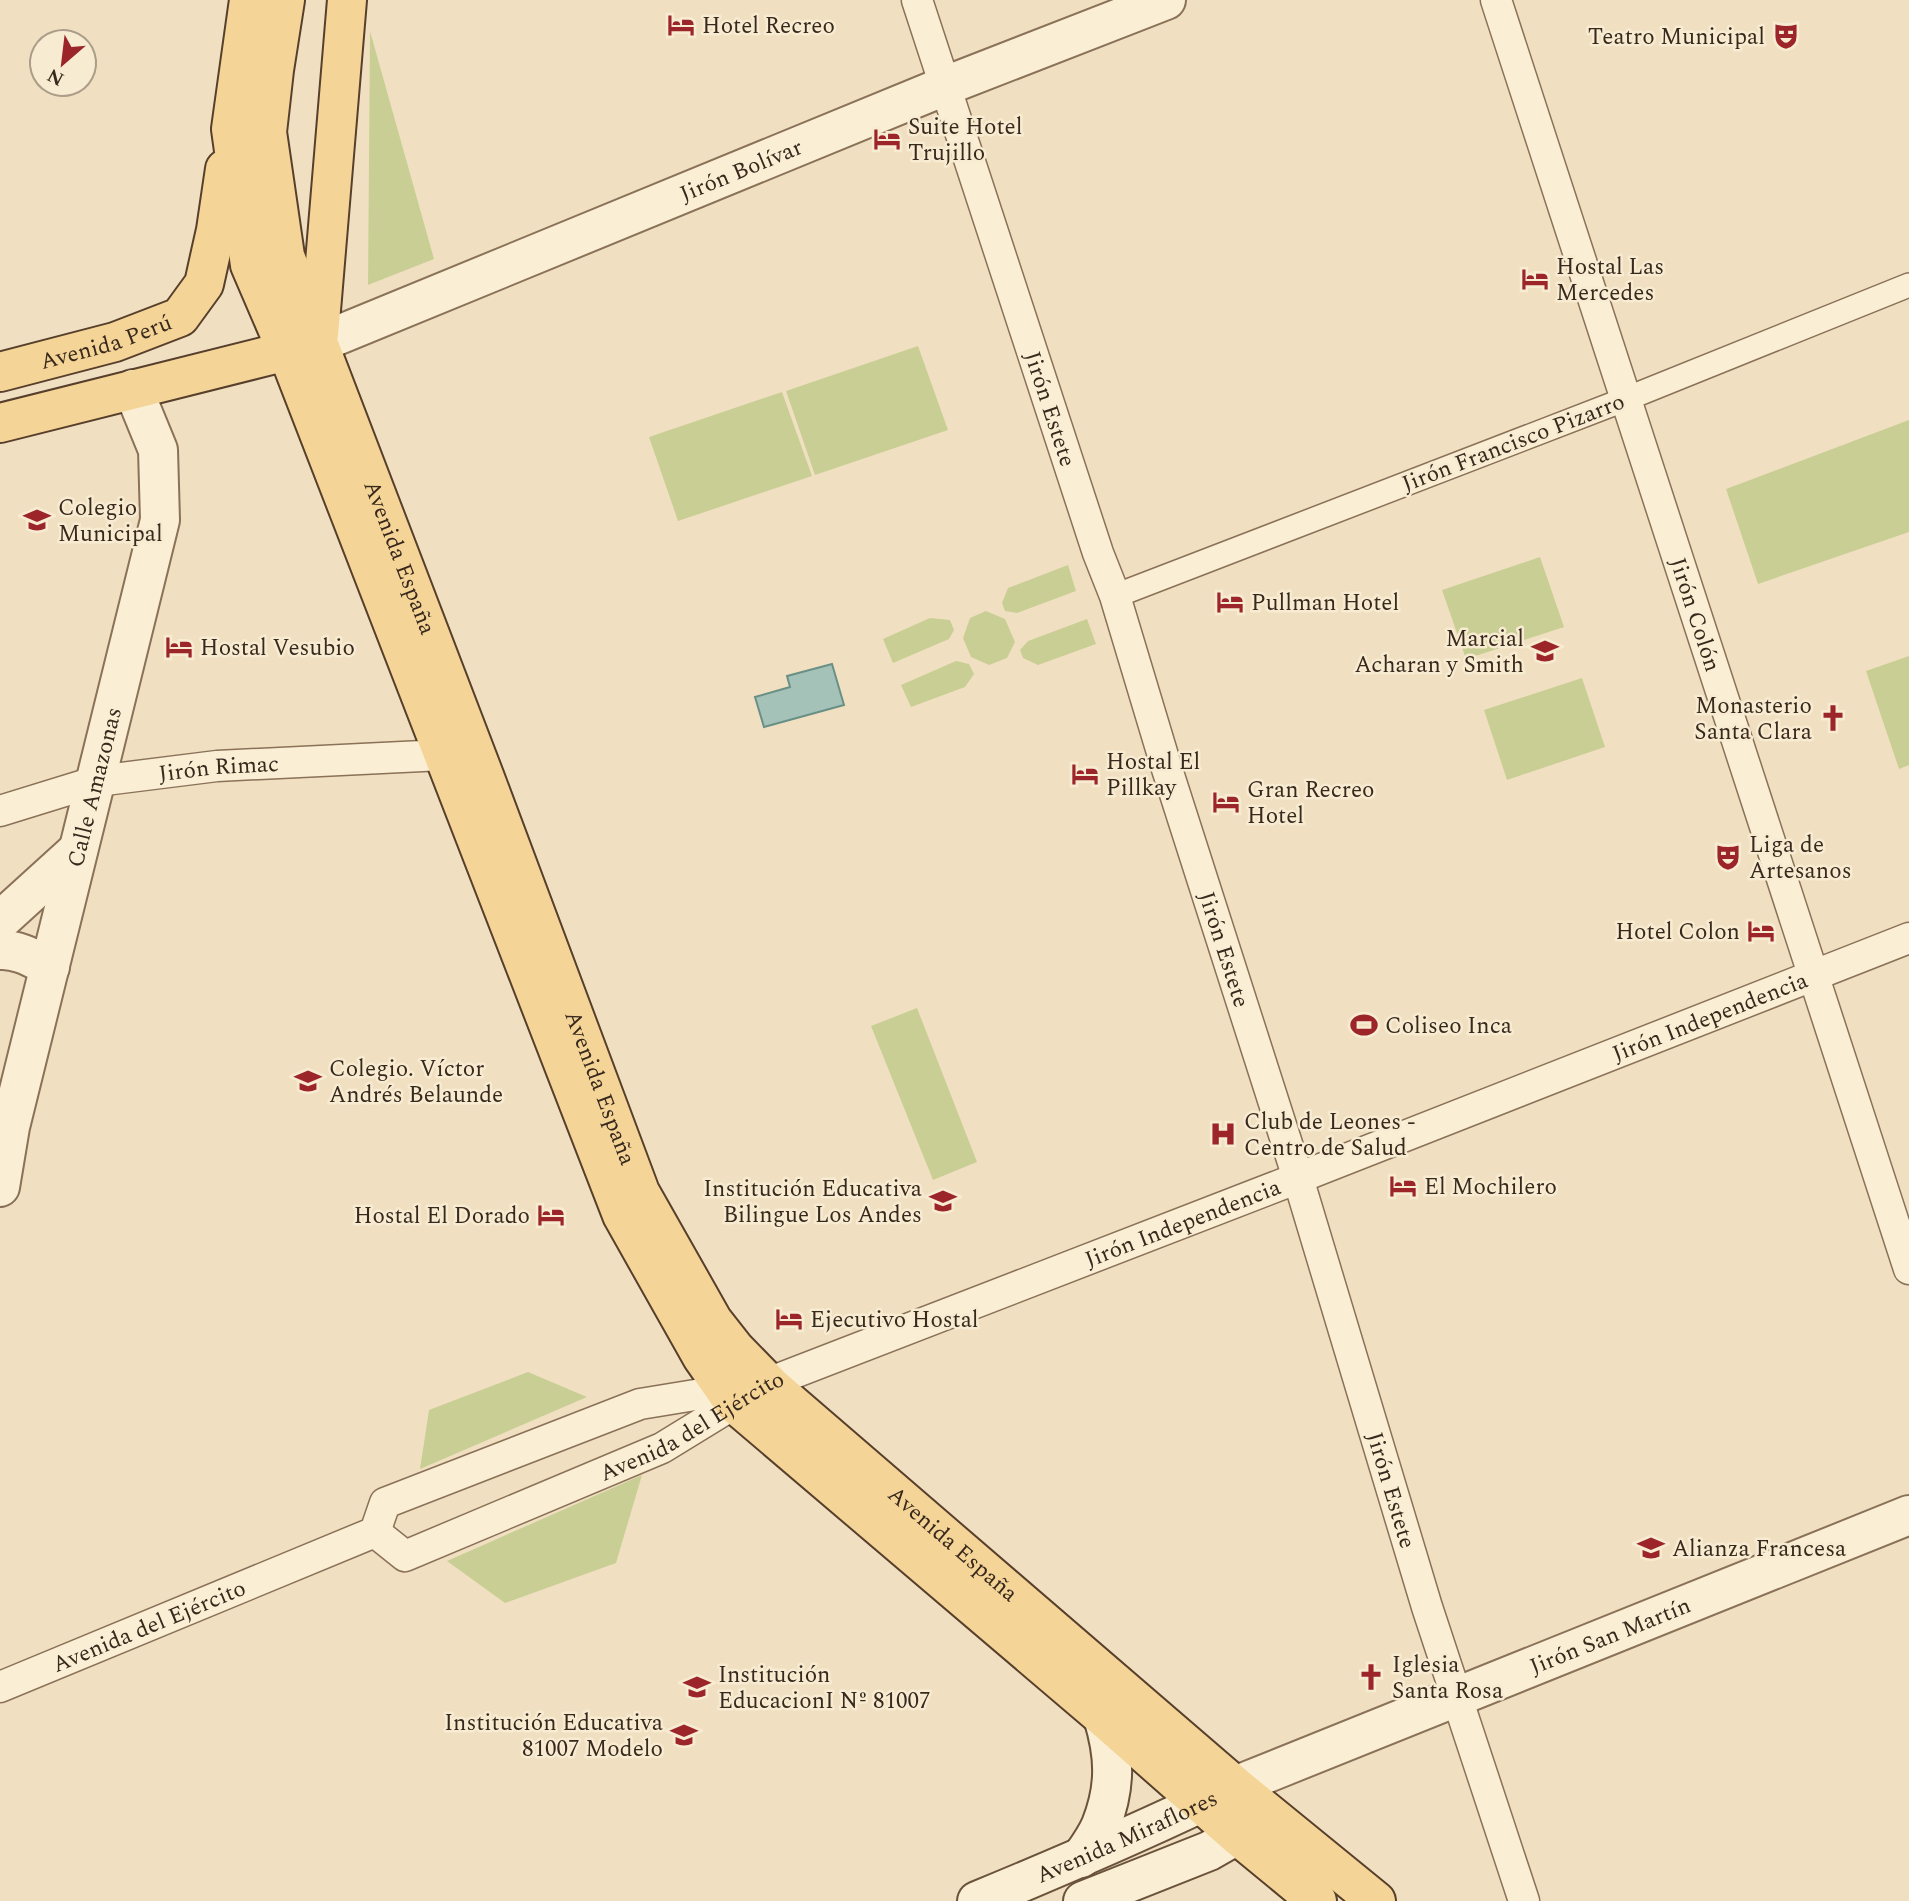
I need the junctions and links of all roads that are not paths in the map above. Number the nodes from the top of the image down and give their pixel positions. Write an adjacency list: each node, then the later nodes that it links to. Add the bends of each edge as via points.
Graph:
1 (249, 0): 8 (main road, Avenida España)
2 (285, 0): 10 (main road, via 267,132)
3 (346, 0): 10 (main road, Avenida España)
4 (917, 0): 7 (street, Jirón Estete)
5 (1166, 0): 7 (street, Jirón Bolívar)
6 (1496, 0): 13 (street, Jirón Colón)
7 (945, 86): 10 (street, Jirón Bolívar); 15 (street, Jirón Estete)
8 (231, 129): 10 (main road, Avenida España, via 250,265); 11 (main road, Avenida Perú, via 204,284 180,317 115,342)
9 (1909, 285): 13 (street, Jirón Francisco Pizarro)
10 (303, 347): 12 (main road); 16 (main road, Avenida España); 28 (main road, Avenida España, via 480,764 640,1192 713,1321)
11 (0, 372)
12 (133, 389): 14 (main road); 17 (street, Calle Amazonas, via 158,450 160,520)
13 (1626, 399): 15 (street, Jirón Francisco Pizarro); 24 (street, Jirón Colón)
14 (0, 423)
15 (1115, 596): 25 (street, Jirón Estete)
16 (443, 755): 17 (street, Jirón Rimac, via 217,766); 29 (main road, Avenida España, via 622,1215)
17 (97, 781): 18 (street, Jirón Rimac); 19 (street, Calle Amazonas)
18 (0, 811)
19 (78, 850): 20 (street); 23 (street, Calle Amazonas)
20 (0, 921)
21 (1909, 938): 24 (street, Jirón Independencia)
22 (0, 950): 23 (street)
23 (50, 967): 26 (street, Calle Amazonas, via 10,1127)
24 (1812, 976): 25 (street, Jirón Independencia); 27 (street, Jirón Colón)
25 (1298, 1178): 28 (street, Jirón Independencia); 33 (street, Jirón Estete)
26 (0, 1187)
27 (1909, 1269)
28 (768, 1383): 29 (street, Avenida del Ejército); 35 (main road, Avenida España)
29 (729, 1396): 31 (street, Avenida del Ejército, via 640,1404 385,1503); 31 (street, Avenida del Ejército, via 662,1447 405,1556); 34 (main road, Avenida España)
30 (1909, 1515): 33 (street, Jirón San Martín)
31 (375, 1532): 32 (street, Avenida del Ejército)
32 (0, 1687)
33 (1457, 1697): 35 (street, Jirón San Martín); 43 (street, Jirón Estete)
34 (1103, 1717): 36 (main road, Avenida España); 38 (street, via 1111,1742 1111,1792 1101,1827)
35 (1235, 1786): 36 (street, Avenida Miraflores); 37 (main road, Avenida España)
36 (1201, 1803): 37 (main road, Avenida España); 38 (street, Avenida Miraflores)
37 (1252, 1824): 39 (street, Avenida Miraflores, via 1209,1850); 41 (main road, Avenida España); 42 (main road, Avenida España)
38 (1081, 1858): 40 (street, Avenida Miraflores)
39 (1095, 1899)
40 (977, 1901)
41 (1317, 1901)
42 (1376, 1901)
43 (1524, 1901)

